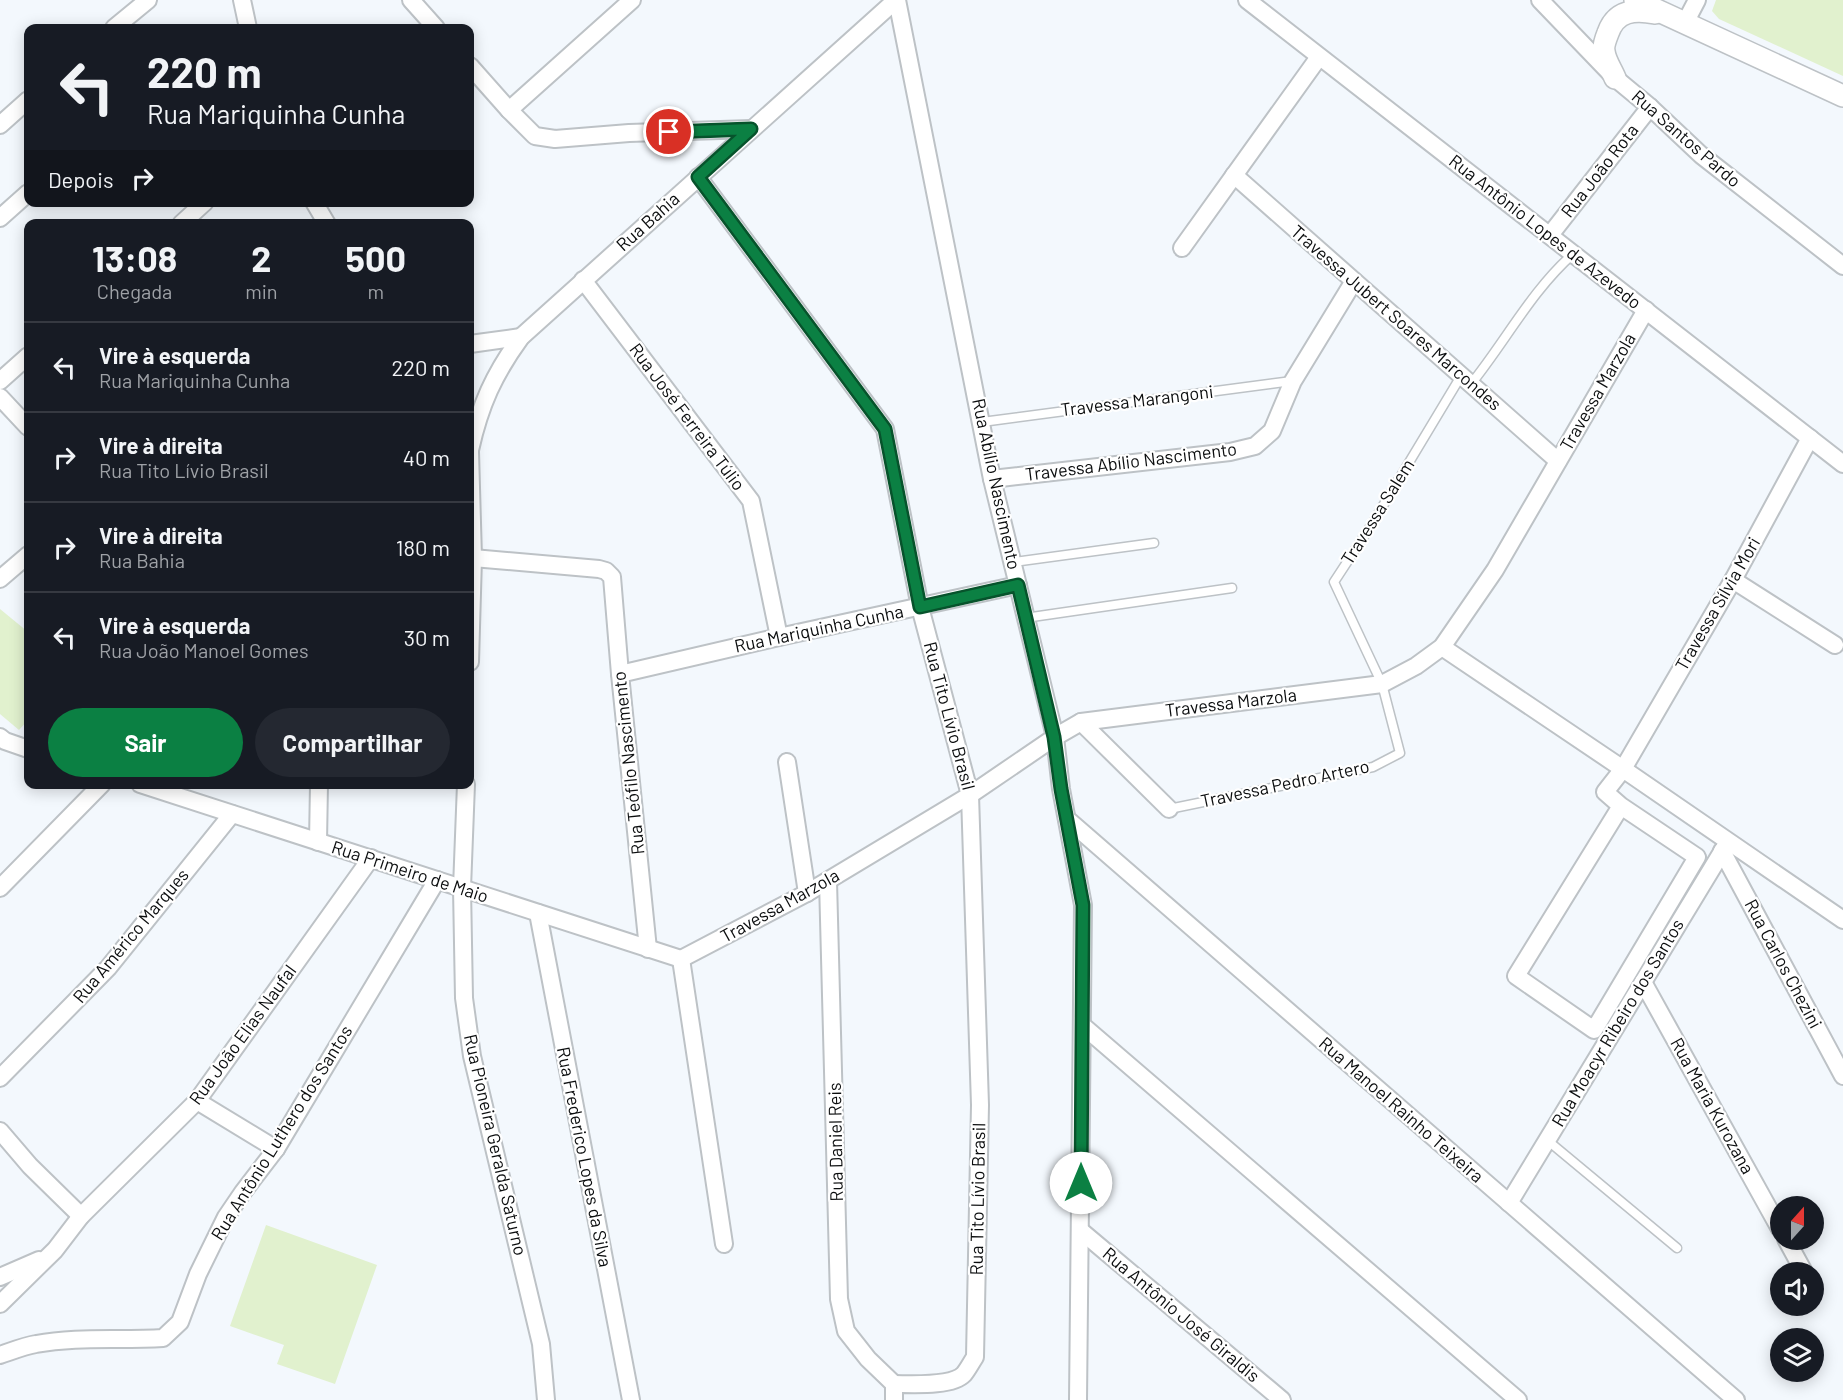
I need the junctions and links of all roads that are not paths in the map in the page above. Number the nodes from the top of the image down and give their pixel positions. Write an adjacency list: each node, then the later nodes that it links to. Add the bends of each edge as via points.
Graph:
1 (148, 0): 12 (street)
2 (242, 0): 13 (street)
3 (411, 0): 14 (street)
4 (897, 0): 23 (street, Rua Bahia); 44 (street, Rua Abílio Nascimento)
5 (1247, 0): 15 (street, Rua Antônio Lopes de Azevedo)
6 (1540, 0): 17 (street, Rua Santos Pardo)
7 (1635, 0): 10 (street)
8 (1697, 0): 11 (street)
9 (625, 2): 21 (street)
10 (1662, 14): 11 (street); 17 (street, via 1638,10 1616,19 1604,51)
11 (1684, 23): 18 (street)
12 (119, 24)
13 (247, 24)
14 (432, 24)
15 (1320, 57): 24 (street); 30 (street, Rua Antônio Lopes de Azevedo)
16 (474, 71): 21 (street)
17 (1616, 78): 20 (street, Rua Santos Pardo)
18 (1843, 96)
19 (24, 104): 22 (street)
20 (1650, 107): 30 (street, Rua João Rota); 33 (street, Rua Santos Pardo, via 1701,155)
21 (508, 110): 23 (street, via 535,136 555,139)
22 (0, 125)
23 (751, 129): 25 (street, Rua Bahia)
24 (1234, 175): 31 (street); 35 (street, Travessa Jubert Soares Marcondes)
25 (698, 177): 34 (street, Rua Bahia); 59 (street, Rua Tito Lívio Brasil, via 885,429)
26 (24, 197): 28 (street)
27 (200, 207): 29 (street)
28 (0, 218)
29 (186, 219)
30 (1550, 236): 32 (street, Rua Antônio Lopes de Azevedo)
31 (1182, 248)
32 (1573, 254): 36 (street, Rua Antônio Lopes de Azevedo); 40 (lane)
33 (1843, 266)
34 (583, 280): 37 (street, Rua Bahia); 61 (street, Rua José Ferreira Túlio, via 751,501)
35 (1354, 281): 40 (street, Travessa Jubert Soares Marcondes); 42 (street, Travessa Abílio Nascimento)
36 (1646, 310): 47 (street, Rua Antônio Lopes de Azevedo); 48 (street, Travessa Marzola)
37 (520, 337): 38 (street); 46 (street, Rua Bahia, via 490,385)
38 (474, 343)
39 (24, 360): 41 (street)
40 (1466, 380): 48 (street, Travessa Jubert Soares Marcondes); 65 (lane, Travessa Salem, via 1334,582)
41 (0, 381)
42 (1293, 381): 44 (lane, Travessa Marangoni); 50 (street, Travessa Abílio Nascimento, via 1272,431 1255,446)
43 (0, 397): 45 (street)
44 (981, 422): 50 (street, Rua Abílio Nascimento)
45 (24, 423)
46 (474, 432)
47 (1810, 438): 49 (street, Rua Antônio Lopes de Azevedo); 56 (street, Travessa Sílvia Mori)
48 (1558, 461): 63 (street, Travessa Marzola, via 1495,570)
49 (1843, 464)
50 (992, 478): 54 (street, Rua Abílio Nascimento)
51 (1154, 543): 54 (lane)
52 (24, 558): 55 (street)
53 (474, 558): 64 (street, Rua Teófilo Nascimento, via 606,571 612,577)
54 (1014, 561): 57 (street, Rua Abílio Nascimento)
55 (0, 579)
56 (1732, 580): 62 (street); 71 (street, Travessa Sílvia Mori)
57 (1018, 585): 59 (street, Rua Mariquinha Cunha); 60 (street, Rua Abílio Nascimento)
58 (1232, 588): 60 (lane)
59 (920, 607): 61 (street, Rua Mariquinha Cunha); 76 (street, Rua Tito Lívio Brasil)
60 (1025, 618): 67 (street, Rua Abílio Nascimento)
61 (779, 637): 64 (street, Rua Mariquinha Cunha)
62 (1835, 645)
63 (1443, 648): 65 (street, Travessa Marzola); 71 (street)
64 (620, 674): 91 (street, Rua Teófilo Nascimento)
65 (1382, 684): 66 (street, Travessa Marzola); 78 (lane, Travessa Pedro Artero, via 1400,753 1373,767)
66 (1080, 722): 67 (street, Travessa Marzola); 78 (street)
67 (1054, 737): 76 (street, Travessa Marzola); 80 (street, Rua Abílio Nascimento)
68 (2, 742): 69 (street)
69 (24, 748)
70 (787, 762): 88 (street)
71 (1623, 769): 77 (street, Travessa Sílvia Mori, via 1605,792); 82 (street)
72 (97, 789): 86 (street)
73 (155, 789): 79 (street, Rua Primeiro de Maio)
74 (319, 789): 81 (street)
75 (466, 789): 87 (street, Rua Pioneira Geralda Saturno)
76 (970, 795): 85 (street, Travessa Marzola); 111 (street, Rua Tito Lívio Brasil, via 980,1105 975,1357 963,1376)
77 (1621, 806): 77 (street, via 1697,856 1594,1030 1516,976)
78 (1169, 808)
79 (232, 814): 81 (street, Rua Primeiro de Maio); 96 (street, Rua Américo Marques, via 108,968)
80 (1067, 819): 94 (street, Rua Abílio Nascimento, via 1083,905); 101 (street, Rua Manoel Rainho Teixeira)
81 (318, 842): 83 (street, Rua Primeiro de Maio)
82 (1725, 846): 90 (street); 93 (street, Rua Moacyr Ribeiro dos Santos); 95 (street, Rua Carlos Chezini)
83 (371, 858): 84 (street, Rua Primeiro de Maio); 97 (street, Rua João Elias Naufal)
84 (437, 880): 87 (street, Rua Primeiro de Maio); 100 (street, Rua Antônio Luthero dos Santos)
85 (828, 880): 88 (street, Travessa Marzola); 111 (street, Rua Daniel Reis, via 839,1299 846,1331)
86 (0, 888)
87 (462, 888): 89 (street, Rua Primeiro de Maio); 112 (street, Rua Pioneira Geralda Saturno, via 464,998 472,1056 541,1344)
88 (807, 893): 92 (street, Travessa Marzola)
89 (538, 913): 91 (street, Rua Primeiro de Maio); 113 (street, Rua Frederico Lopes da Silva)
90 (1843, 920)
91 (648, 949): 92 (street, Rua Primeiro de Maio)
92 (681, 959): 105 (street)
93 (1643, 982): 99 (street, Rua Moacyr Ribeiro dos Santos); 102 (street, Rua Maria Kurozana)
94 (1083, 1025): 104 (street, Rua Abílio Nascimento); 116 (street)
95 (1843, 1076)
96 (0, 1078)
97 (197, 1101): 100 (street); 103 (street, Rua João Elias Naufal)
98 (0, 1131): 103 (street)
99 (1547, 1140): 101 (street, Rua Moacyr Ribeiro dos Santos); 106 (lane)
100 (276, 1149): 110 (street, Rua Antônio Luthero dos Santos, via 226,1217 180,1322 163,1338 93,1338 34,1344)
101 (1509, 1203): 117 (street, Rua Manoel Rainho Teixeira)
102 (1770, 1211)
103 (81, 1216): 107 (street, Rua João Elias Naufal)
104 (1081, 1231): 114 (street, Rua Abílio Nascimento); 115 (street, Rua Antônio José Giraldis)
105 (724, 1244)
106 (1677, 1248)
107 (55, 1250): 108 (street); 109 (street, Rua João Elias Naufal)
108 (0, 1278)
109 (0, 1304)
110 (0, 1355)
111 (894, 1392)
112 (546, 1400)
113 (631, 1400)
114 (1078, 1400)
115 (1281, 1400)
116 (1518, 1400)
117 (1736, 1400)

